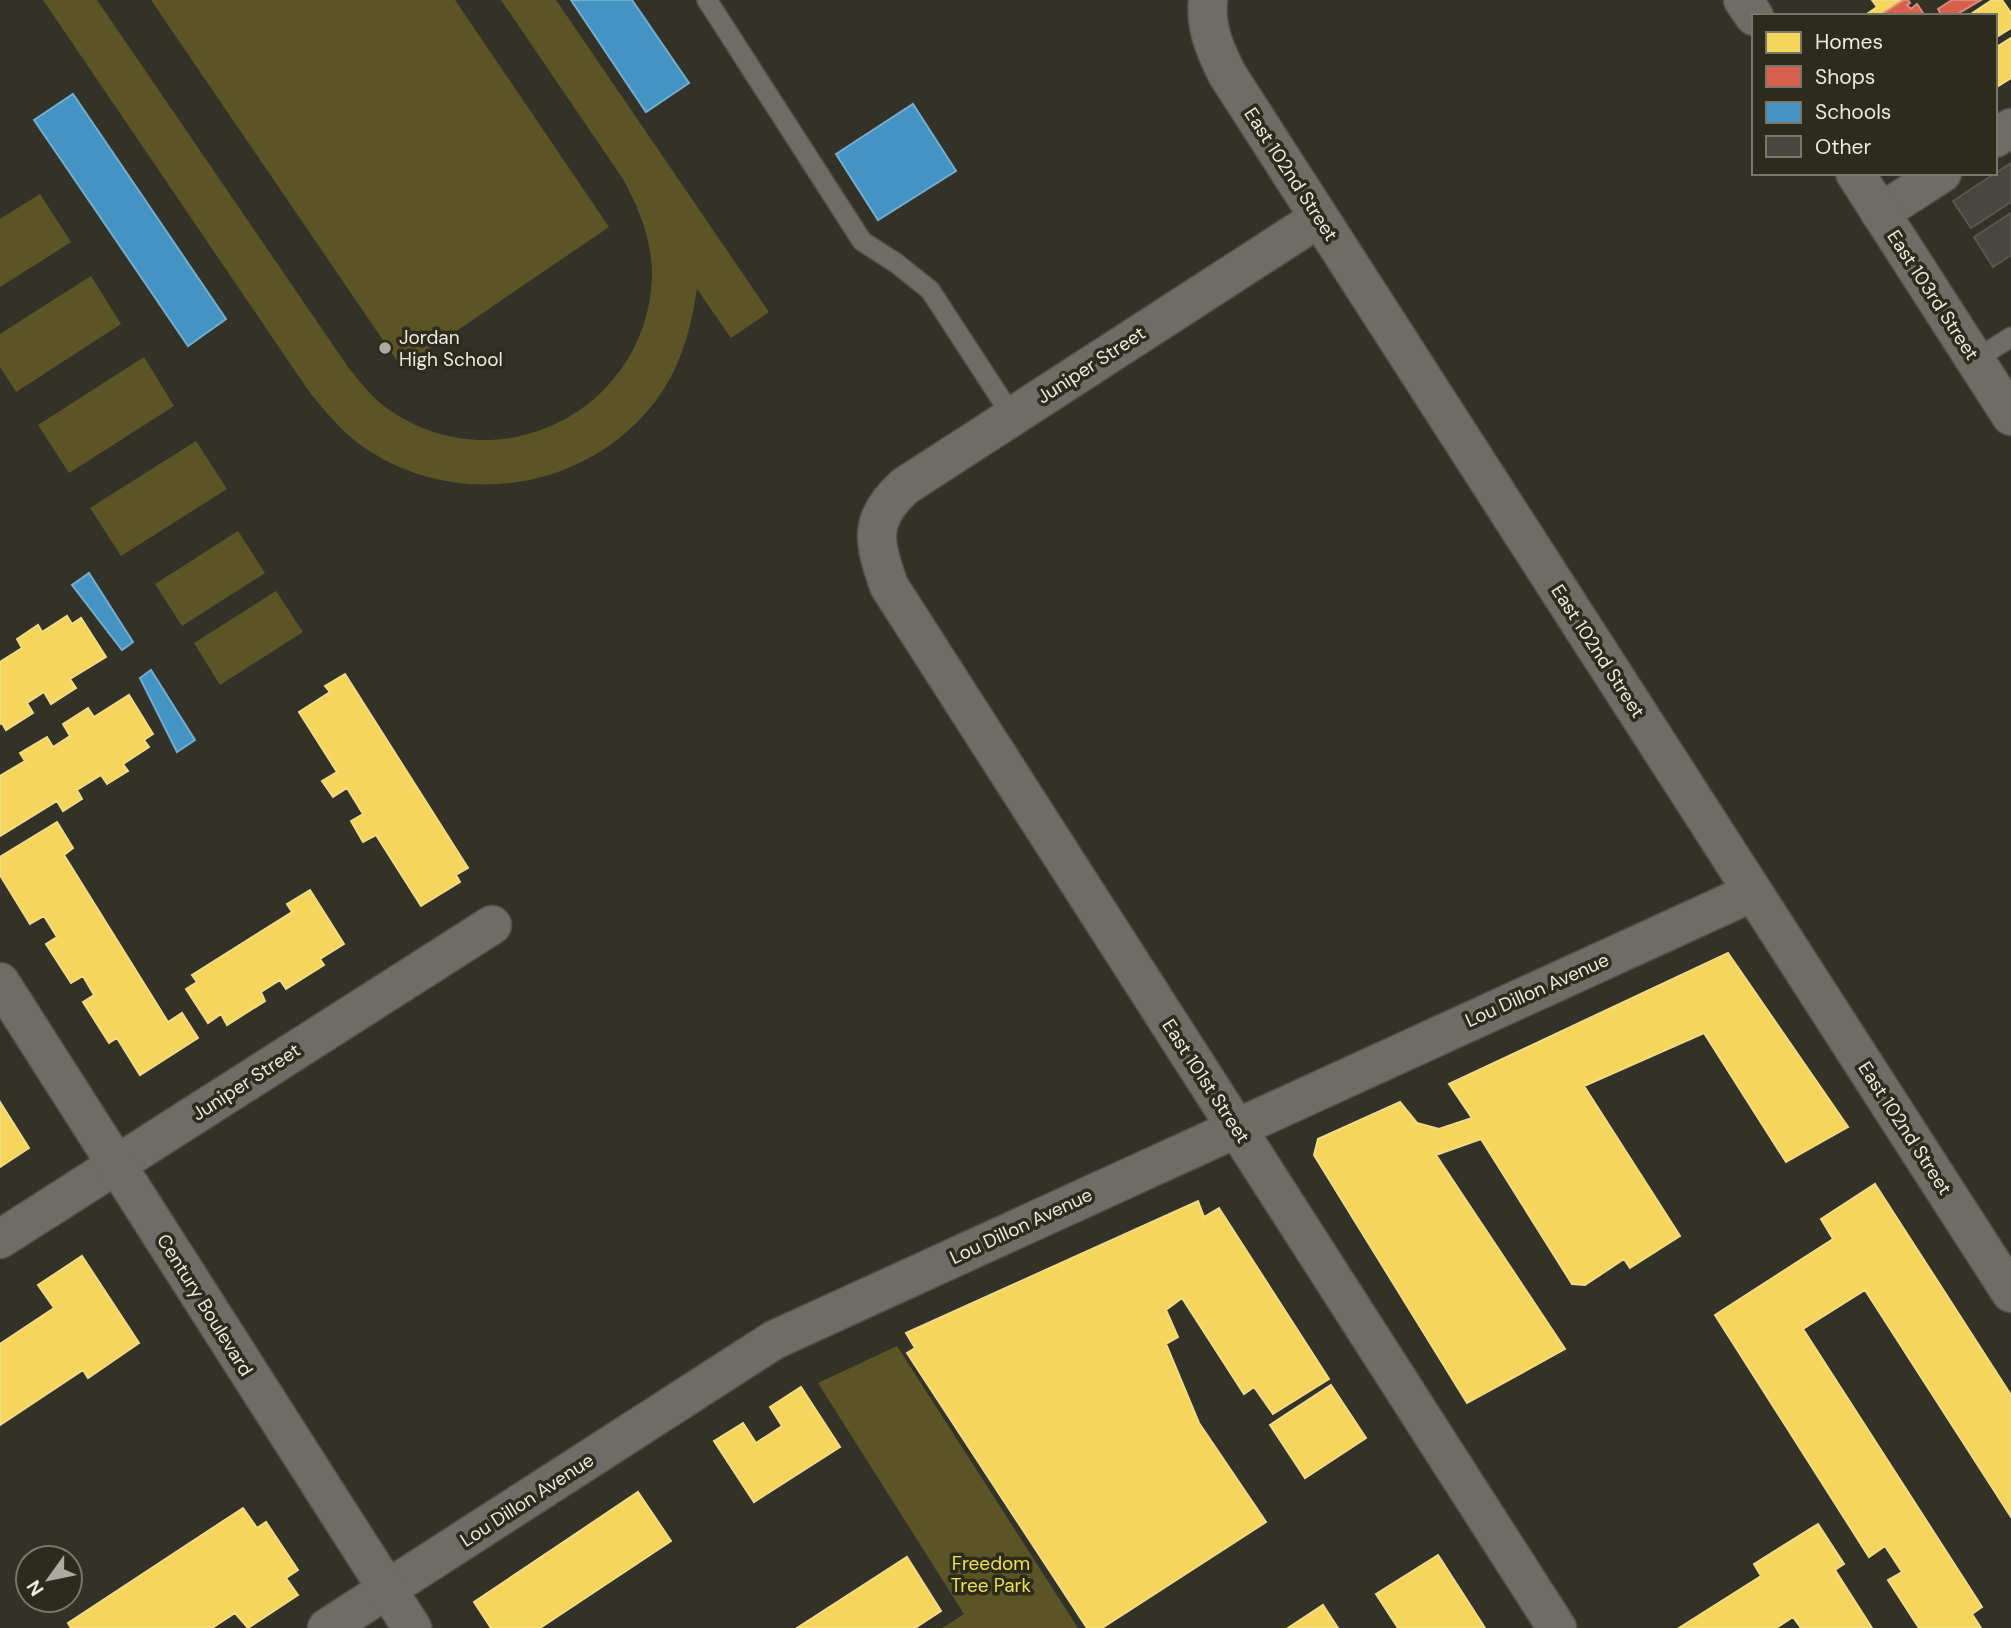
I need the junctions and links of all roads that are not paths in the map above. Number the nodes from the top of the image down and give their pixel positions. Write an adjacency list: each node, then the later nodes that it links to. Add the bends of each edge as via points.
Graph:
1 (707, 0): 9 (lane, via 862,241 930,290)
2 (1208, 0): 6 (street, East 102nd Street, via 1210,34 1227,74)
3 (1856, 175): 5 (street, East 103rd Street)
4 (1939, 175): 5 (street)
5 (1880, 213): 8 (street, East 103rd Street)
6 (1319, 218): 9 (street, Juniper Street); 12 (street, East 102nd Street)
7 (2011, 337): 8 (lane)
8 (1975, 360): 10 (street, East 103rd Street)
9 (1012, 416): 11 (street, Juniper Street, via 905,486 887,502)
10 (2011, 416)
11 (877, 525): 15 (street, East 101st Street, via 879,555 889,586)
12 (1753, 892): 15 (street, Lou Dillon Avenue); 18 (street, East 102nd Street)
13 (492, 925): 16 (street, Juniper Street)
14 (0, 982): 16 (street, Century Boulevard)
15 (1236, 1127): 19 (street, Lou Dillon Avenue, via 774,1340); 22 (street, East 101st Street)
16 (116, 1165): 17 (street, Juniper Street); 19 (street, Century Boulevard)
17 (0, 1239)
18 (2011, 1293)
19 (386, 1590): 20 (street, Lou Dillon Avenue); 21 (street, Century Boulevard)
20 (327, 1628)
21 (412, 1628)
22 (1557, 1628)

